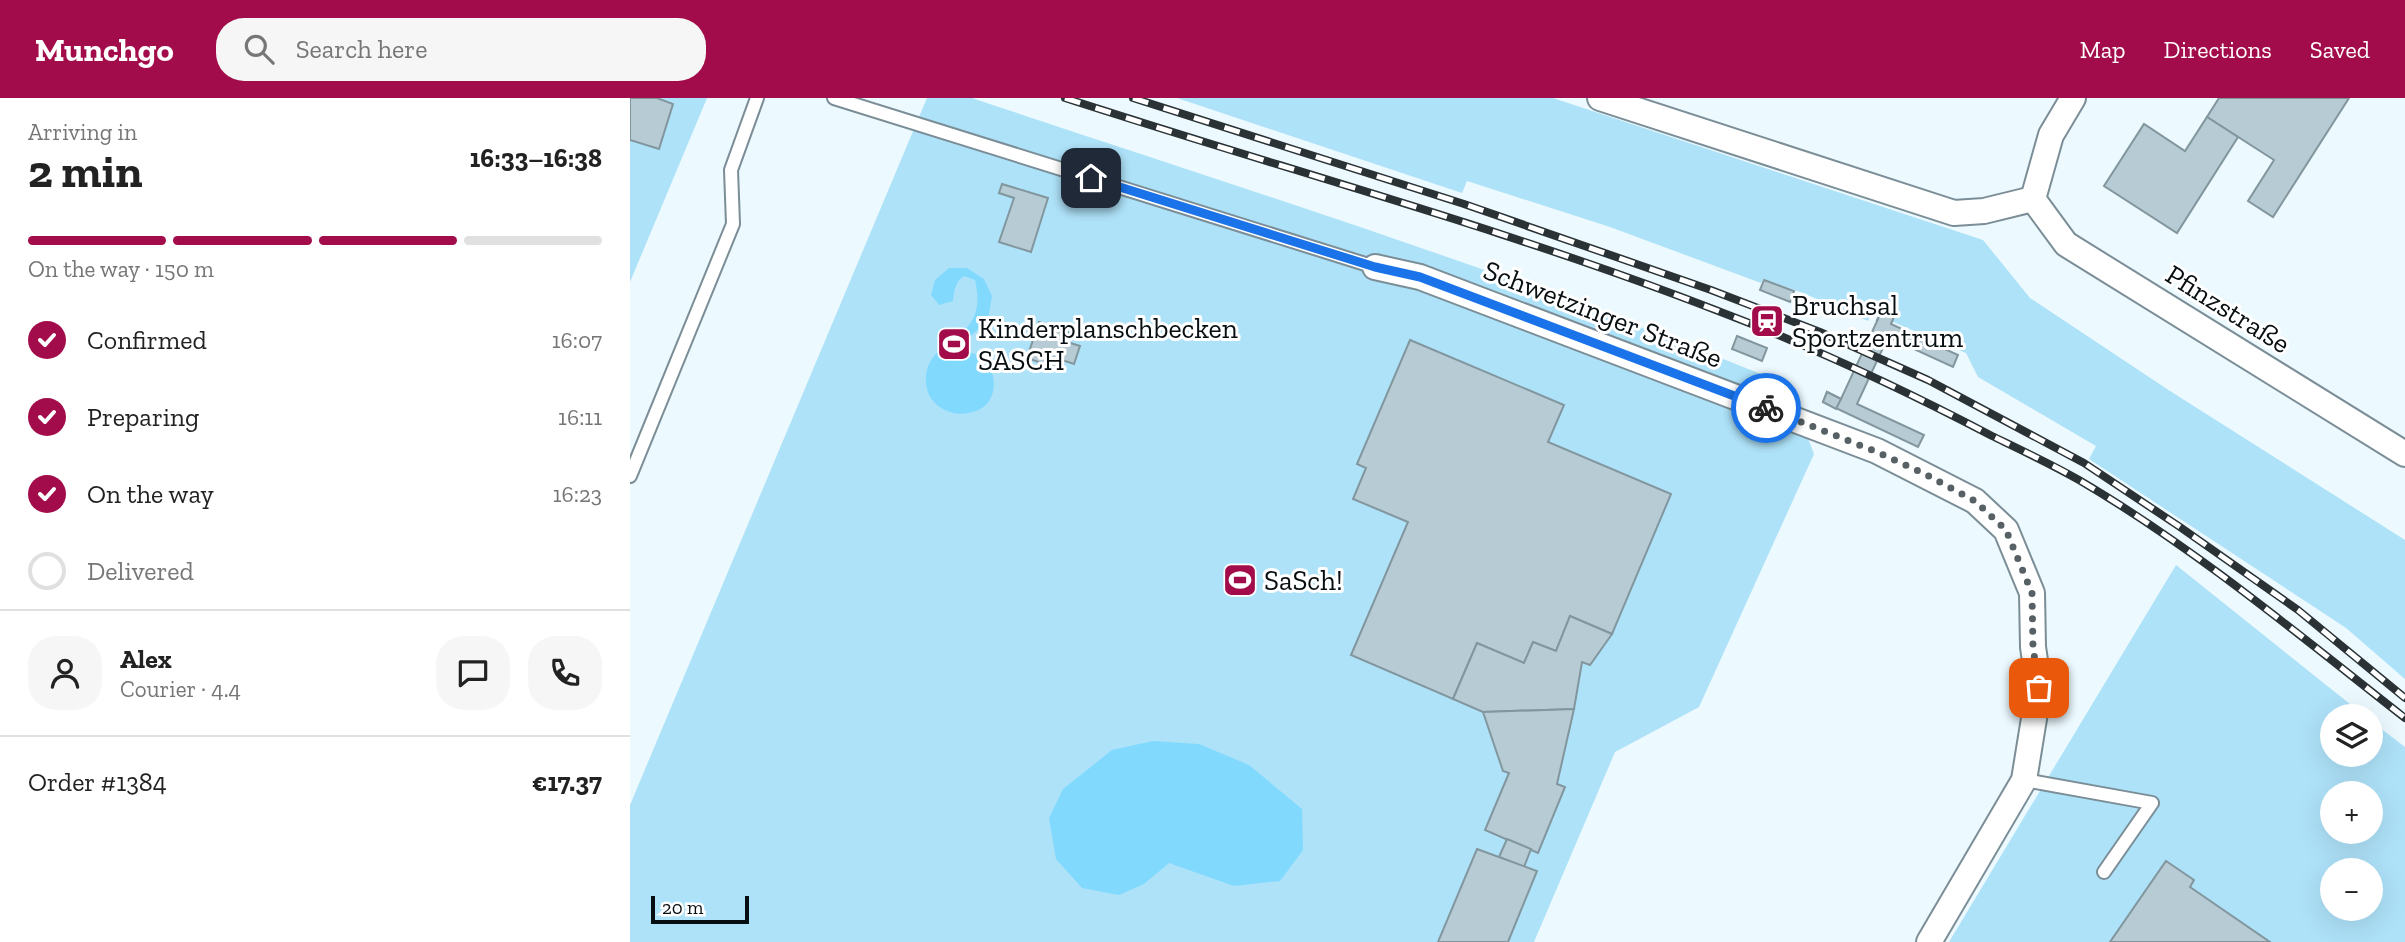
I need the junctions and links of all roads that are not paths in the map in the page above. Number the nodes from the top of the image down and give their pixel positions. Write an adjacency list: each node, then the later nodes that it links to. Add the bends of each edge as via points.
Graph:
1 (757, 98): 8 (lane, via 730,170 733,224)
2 (834, 98): 6 (lane)
3 (1600, 98): 5 (street, via 1954,213)
4 (2071, 99): 5 (street, via 2051,135)
5 (2033, 200): 7 (street, Pfinzstraße, via 2066,244)
6 (1375, 267): 9 (street, Schwetzinger Straße, via 1420,277 1814,426 1975,501 2006,530 2032,593 2039,688)
7 (2405, 454)
8 (630, 476)
9 (2024, 780): 10 (lane, via 2152,803); 11 (street, Schwetzinger Straße)
10 (2104, 872)
11 (1929, 942)

